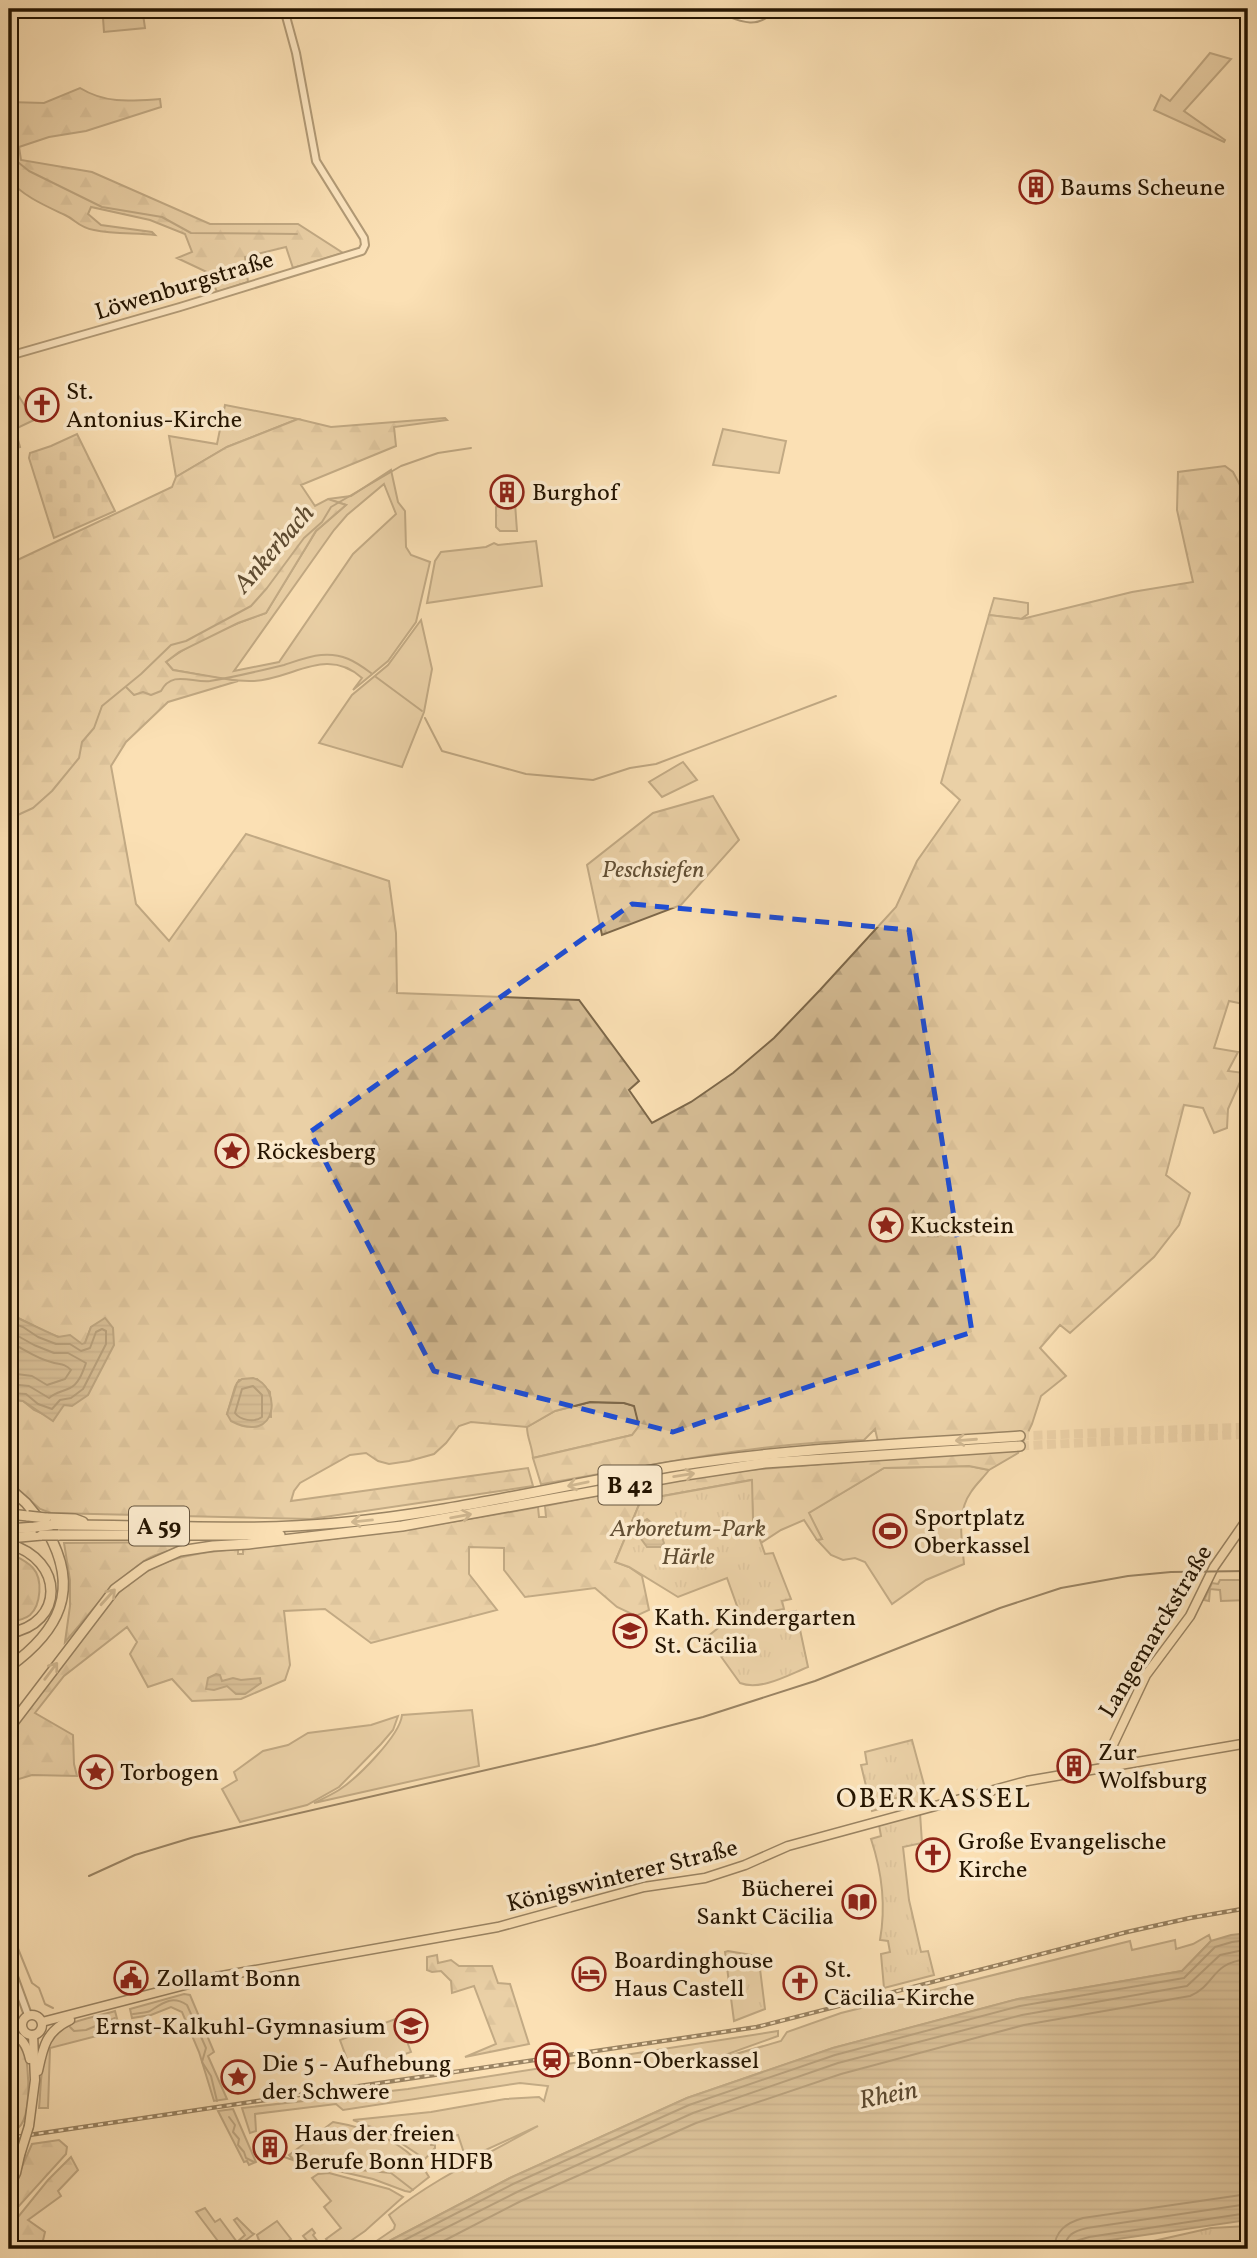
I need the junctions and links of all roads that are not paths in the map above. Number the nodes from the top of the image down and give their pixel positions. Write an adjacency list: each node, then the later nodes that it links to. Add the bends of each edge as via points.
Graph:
1 (284, 9): 4 (street, Löwenburgstraße, via 316,161 364,238 362,251)
2 (719, 9): 3 (street, via 746,19 758,19)
3 (770, 9)
4 (9, 356)
5 (9, 1488): 16 (highway, via 51,1538 63,1587 48,1632)
6 (9, 1514): 8 (highway, bridge)
7 (1248, 1518): 19 (main road, Langemarckstraße, via 1214,1567 1190,1616 1146,1675)
8 (49, 1521): 9 (highway, A 59); 10 (highway, bridge)
9 (230, 1527): 11 (highway, B 42, one-way to 9, via 765,1463 1020,1441 738,1457 400,1517)
10 (9, 1529)
11 (345, 1533): 12 (highway, B 42); 17 (highway, B 42, one-way to 11, via 115,1589 138,1571 180,1551)
12 (119, 1535): 13 (highway, A 59, bridge)
13 (9, 1538)
14 (9, 1544): 15 (highway, via 40,1560 51,1590 40,1618)
15 (9, 1633)
16 (9, 1667)
17 (9, 1728)
18 (1248, 1743): 19 (main road, Königswinterer Straße)
19 (1102, 1768): 21 (main road, Königswinterer Straße, via 1013,1785 788,1846 705,1878 645,1887 498,1927 216,1977)
20 (9, 1964): 22 (street)
21 (81, 2013): 23 (main road, Königswinterer Straße); 28 (main road, via 47,2037)
22 (28, 2015): 23 (main road, via 36,2015); 24 (main road)
23 (42, 2022): 26 (main road, via 40,2032)
24 (22, 2027): 25 (main road); 26 (main road)
25 (9, 2032): 27 (main road, via 21,2039)
26 (33, 2035): 27 (main road)
27 (35, 2067): 28 (main road)
28 (35, 2080): 29 (main road, bridge)
29 (20, 2155): 30 (main road); 31 (main road)
30 (9, 2175)
31 (9, 2187)

